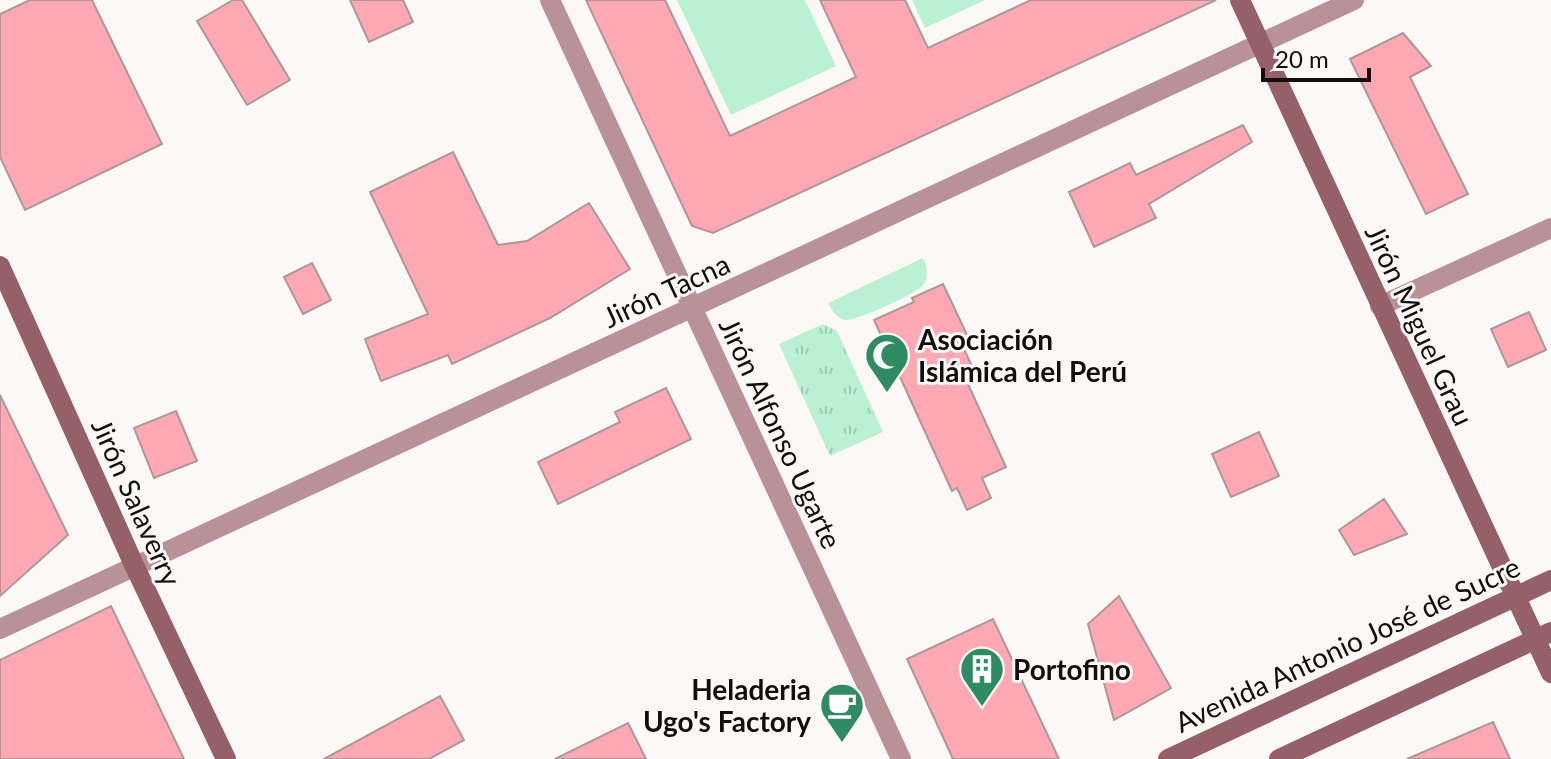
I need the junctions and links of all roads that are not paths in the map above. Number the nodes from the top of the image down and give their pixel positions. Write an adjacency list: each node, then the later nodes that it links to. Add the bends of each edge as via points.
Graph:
1 (550, 0): 8 (street, Jirón Alfonso Ugarte)
2 (1240, 0): 4 (main road, Jirón Miguel Grau)
3 (1354, 0): 4 (street, Jirón Tacna)
4 (1260, 45): 7 (main road, Jirón Miguel Grau); 8 (street, Jirón Tacna)
5 (1551, 228): 7 (street)
6 (0, 266): 9 (main road, Jirón Salaverry)
7 (1380, 306): 11 (main road, Jirón Miguel Grau)
8 (693, 309): 9 (street, Jirón Tacna); 16 (street, Jirón Alfonso Ugarte)
9 (135, 567): 12 (street, Jirón Tacna); 15 (main road, Jirón Salaverry)
10 (1551, 580): 11 (main road, Avenida Antonio José de Sucre)
11 (1515, 597): 13 (main road, Jirón Miguel Grau); 17 (main road, Avenida Antonio José de Sucre)
12 (0, 629)
13 (1543, 636): 14 (main road, Jirón Miguel Grau); 18 (main road)
14 (1551, 673)
15 (226, 759)
16 (901, 759)
17 (1168, 759)
18 (1279, 759)

